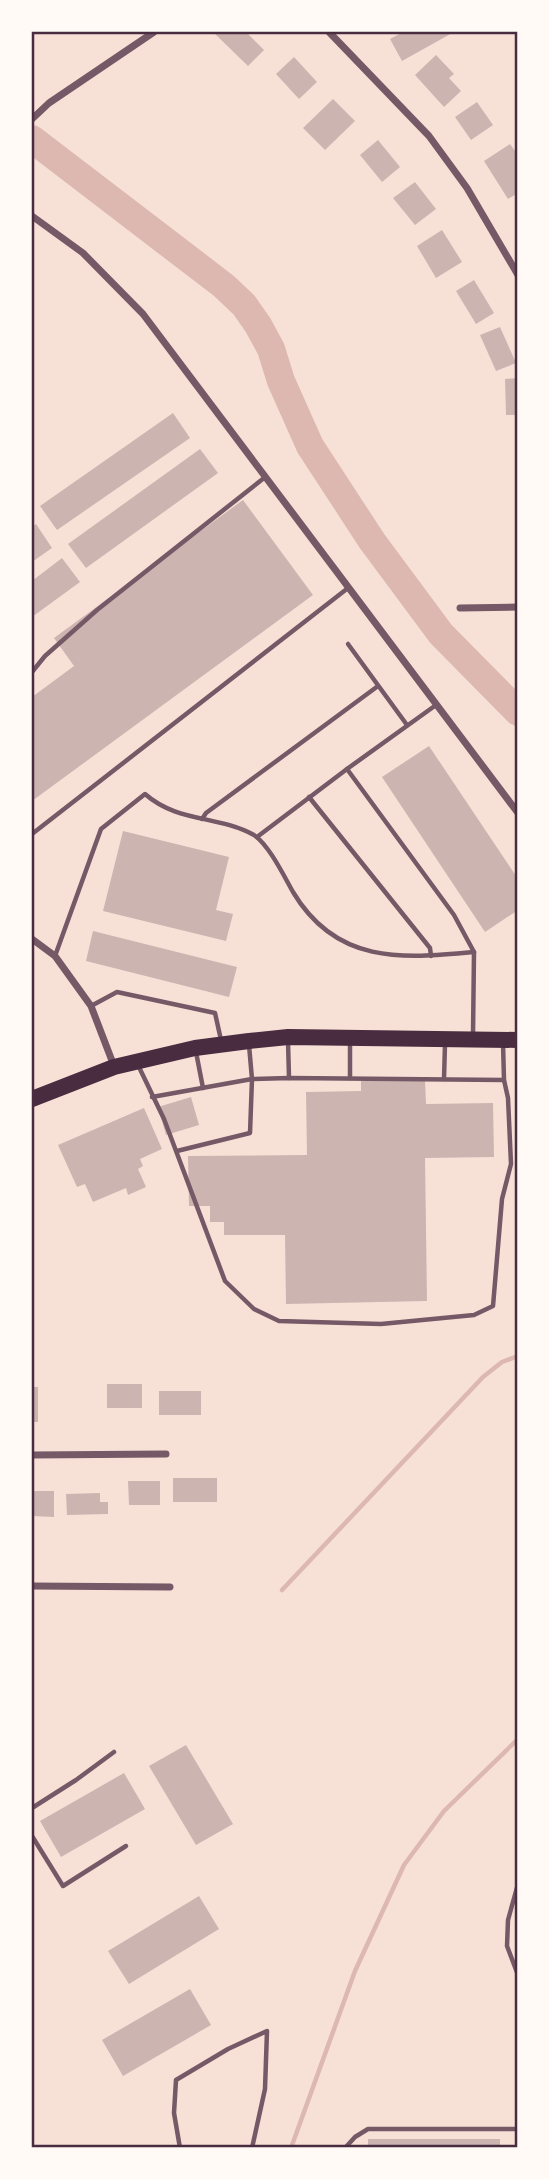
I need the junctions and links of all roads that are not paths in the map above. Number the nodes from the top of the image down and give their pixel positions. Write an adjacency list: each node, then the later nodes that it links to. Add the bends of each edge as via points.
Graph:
1 (154, 32): 3 (street)
2 (329, 32): 5 (street, via 429,136 467,188)
3 (32, 119)
4 (32, 216): 6 (street, via 83,253 143,314)
5 (517, 275)
6 (264, 478): 7 (street); 11 (lane, via 97,610)
7 (348, 588): 13 (street); 19 (lane)
8 (517, 607): 9 (street)
9 (460, 608)
10 (348, 644): 12 (lane)
11 (32, 672)
12 (379, 686): 14 (lane); 18 (lane)
13 (436, 705): 14 (lane); 17 (street)
14 (407, 725): 15 (lane)
15 (347, 769): 16 (lane); 22 (lane, via 454,915)
16 (309, 797): 20 (lane); 24 (lane, via 430,948)
17 (517, 813)
18 (202, 819): 20 (lane); 23 (lane, via 159,806 145,794 101,829)
19 (32, 834)
20 (257, 837): 24 (lane, via 300,904 336,939 375,951)
21 (32, 939): 23 (street)
22 (474, 952): 24 (lane); 29 (lane)
23 (55, 956): 25 (street)
24 (431, 956)
25 (91, 1006): 32 (lane, via 117,992 215,1013); 35 (street)
26 (288, 1037): 27 (main road); 31 (main road); 36 (lane)
27 (350, 1038): 28 (main road); 37 (lane)
28 (445, 1039): 29 (main road); 39 (lane)
29 (473, 1040): 30 (main road)
30 (510, 1040): 40 (lane)
31 (249, 1041): 32 (main road); 38 (lane)
32 (221, 1044): 33 (main road)
33 (195, 1048): 34 (main road); 41 (lane)
34 (136, 1061): 35 (main road); 42 (lane)
35 (114, 1067): 43 (main road)
36 (289, 1077): 37 (lane); 38 (lane)
37 (350, 1077): 39 (lane)
38 (252, 1079): 41 (lane); 44 (lane, via 250,1133)
39 (444, 1079): 40 (lane)
40 (505, 1080): 44 (lane, via 511,1164 502,1199 493,1306 474,1315 381,1325 279,1321 254,1308 225,1281)
41 (203, 1088): 42 (lane)
42 (152, 1097): 44 (lane)
43 (32, 1099)
44 (177, 1151)
45 (166, 1454): 46 (street)
46 (32, 1455)
47 (32, 1586): 48 (street)
48 (170, 1587)
49 (114, 1752): 50 (lane)
50 (32, 1808)
51 (32, 1836): 52 (lane, via 63,1886)
52 (126, 1846)
53 (517, 1884): 54 (lane, via 507,1947)
54 (517, 1975)
55 (517, 2129): 58 (lane, via 368,2129)
56 (180, 2147): 57 (lane, via 174,2113 176,2080 267,2031 265,2089)
57 (252, 2147)
58 (345, 2147)

